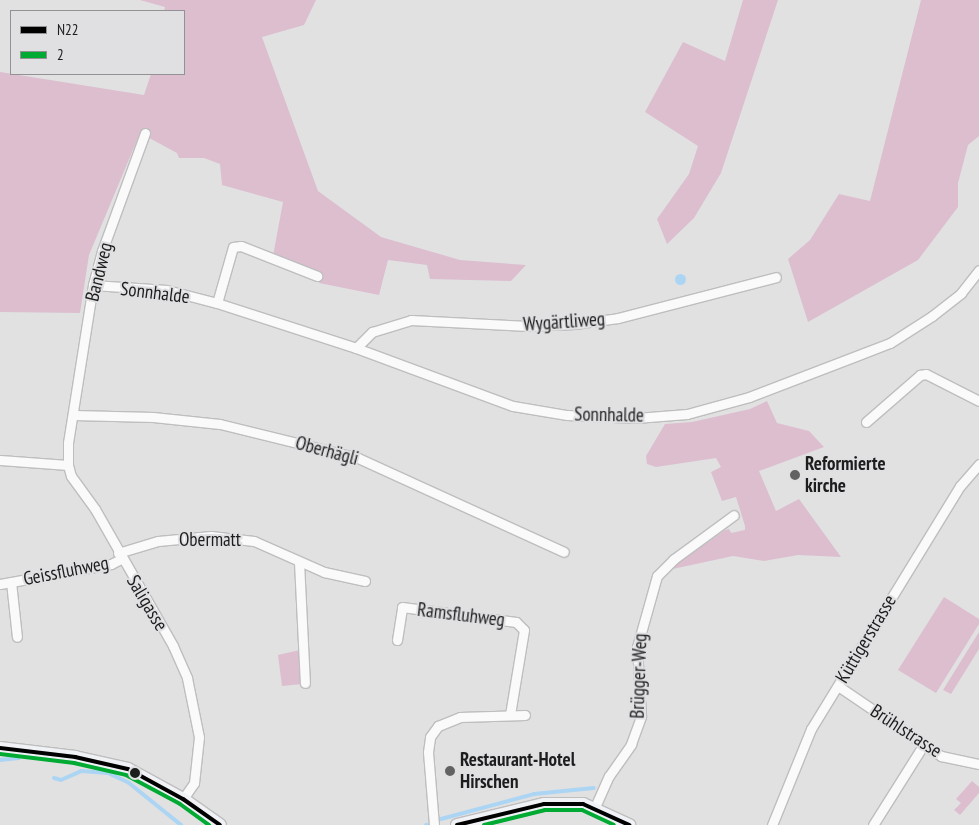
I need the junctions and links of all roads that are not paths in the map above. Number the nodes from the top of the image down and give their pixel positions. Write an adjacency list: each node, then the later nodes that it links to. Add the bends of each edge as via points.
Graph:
1 (144, 133): 5 (street, Bandweg)
2 (979, 270): 7 (street, Sonnhalde, via 960,293 932,316 890,343 749,397 688,414 636,418 567,415 513,406)
3 (316, 276): 6 (street, via 241,246 232,248)
4 (776, 277): 7 (street, Wygärtliweg, via 618,318 584,323 528,326 411,320 372,332)
5 (93, 285): 6 (street, Sonnhalde, via 167,290); 9 (street, Bandweg)
6 (217, 303): 7 (street, Sonnhalde)
7 (356, 348)
8 (979, 401): 10 (street, via 926,374 920,375)
9 (74, 415): 13 (street); 15 (street, Oberhägli, via 153,417 220,424 358,458)
10 (866, 422)
11 (0, 460): 13 (street)
12 (979, 464): 24 (street, Küttigerstrasse, via 960,486)
13 (68, 465): 16 (street, Saligasse, via 71,476 95,509)
14 (734, 515): 31 (street, Brügger-Weg, via 674,559 657,576 637,647 641,716 631,744 609,776)
15 (564, 552)
16 (119, 556): 17 (street, Obermatt, via 158,542 211,536 254,541); 19 (street, Geissfluhweg, via 111,564); 30 (street, Saligasse, via 173,646 187,678 198,737 194,784)
17 (299, 562): 18 (street, Obermatt, via 324,572); 23 (street)
18 (365, 580)
19 (11, 582): 20 (street, Geissfluhweg); 21 (street, Geissfluhweg)
20 (0, 584)
21 (17, 637)
22 (396, 640): 25 (street, Ramsfluhweg, via 402,607 516,622 524,630)
23 (305, 684)
24 (838, 686): 27 (street, Brühlstrasse); 36 (street, Küttigerstrasse, via 800,751)
25 (510, 715): 26 (street); 33 (street, via 460,717 438,726 430,737 428,752)
26 (525, 715)
27 (924, 744): 29 (street, Brühlstrasse, via 941,756); 37 (street)
28 (0, 748): 30 (main road, via 75,757 128,769)
29 (979, 764)
30 (184, 799): 32 (main road)
31 (595, 807): 34 (main road, via 544,804); 35 (main road)
32 (220, 825)
33 (434, 825)
34 (457, 825)
35 (629, 825)
36 (772, 825)
37 (873, 825)

